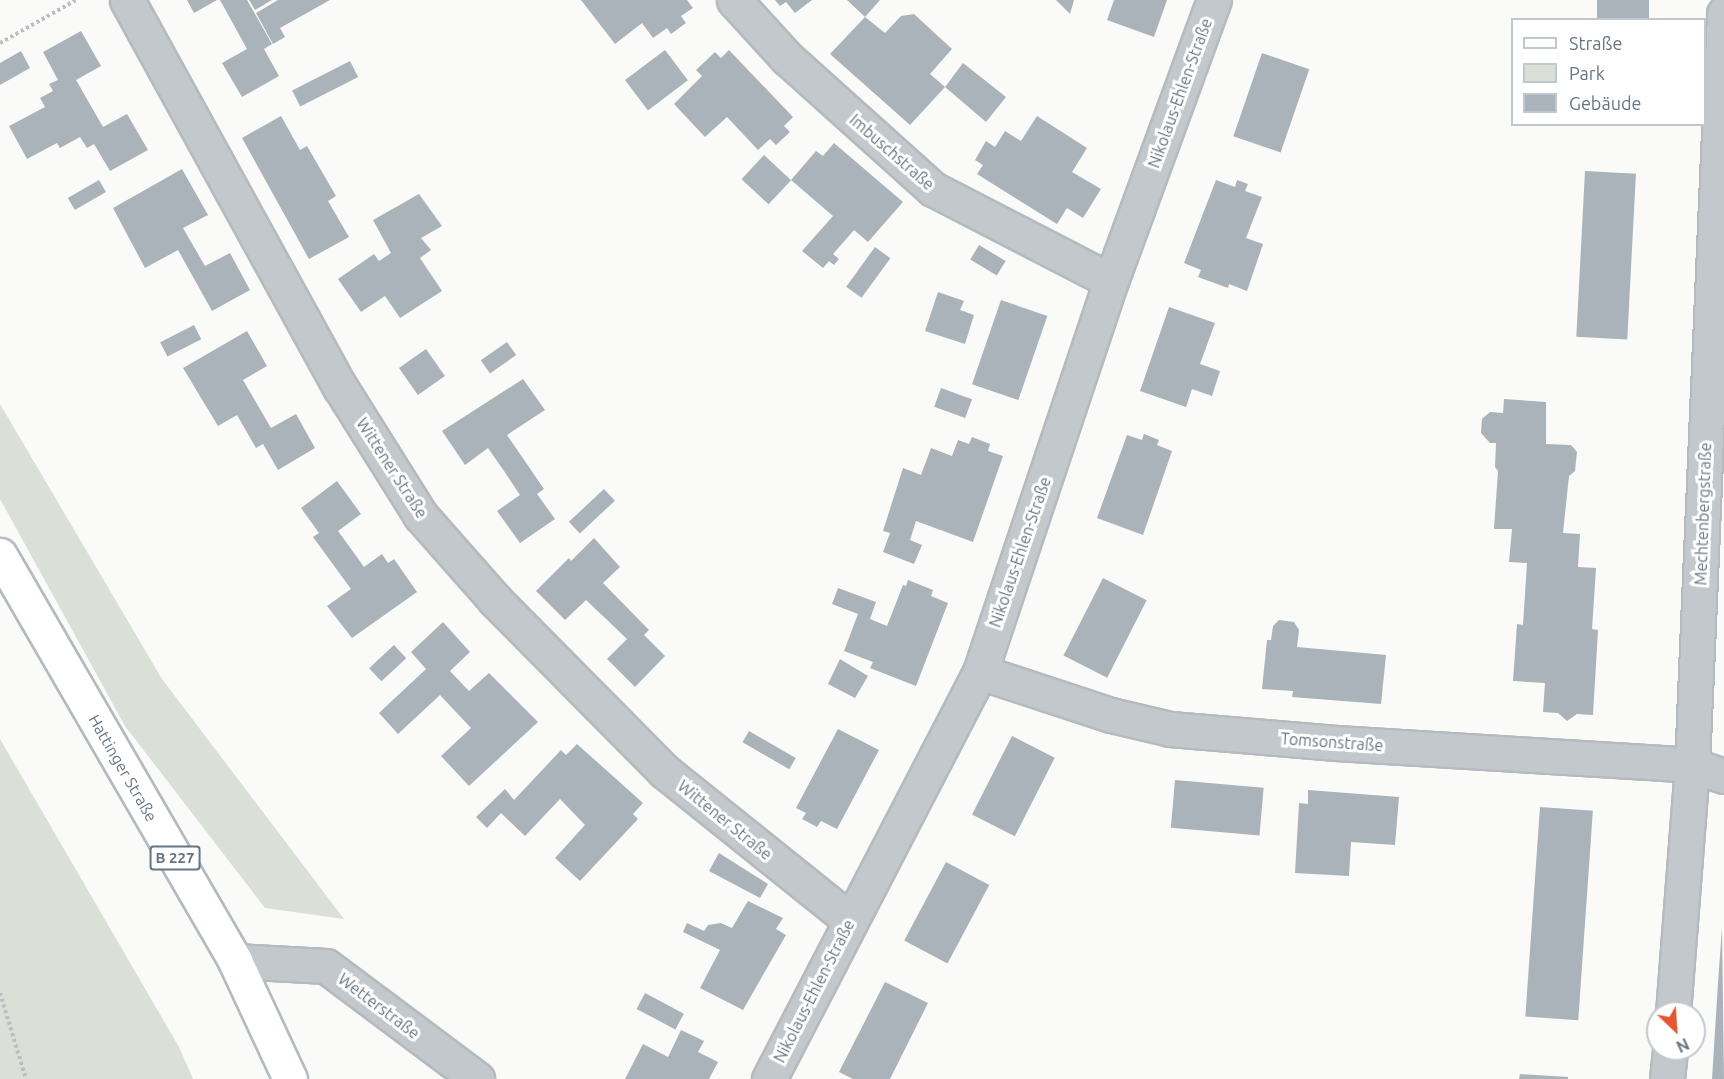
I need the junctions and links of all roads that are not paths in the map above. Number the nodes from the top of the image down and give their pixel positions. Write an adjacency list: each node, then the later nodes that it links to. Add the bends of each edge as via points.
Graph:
1 (128, 0): 10 (street, Wittener Straße, via 340,387 421,516 495,600 664,771)
2 (734, 0): 5 (street, Imbuschstraße, via 787,58 933,189)
3 (1214, 0): 5 (street, Nikolaus-Ehlen-Straße)
4 (1724, 14): 8 (street, Mechtenbergstraße)
5 (1112, 281): 7 (street, Nikolaus-Ehlen-Straße)
6 (0, 555): 11 (main road, Hattinger Straße / B 227)
7 (980, 672): 8 (street, Tomsonstraße, via 1111,715 1170,729); 10 (street, Nikolaus-Ehlen-Straße)
8 (1692, 765): 9 (street, Tomsonstraße); 12 (street, Mechtenbergstraße)
9 (1724, 776)
10 (850, 920): 16 (street, Nikolaus-Ehlen-Straße)
11 (235, 961): 14 (main road, Hattinger Straße / B 227); 15 (street, Wetterstraße, via 326,966)
12 (1674, 1001)
13 (1669, 1061): 17 (street)
14 (290, 1079)
15 (477, 1079)
16 (769, 1079)
17 (1667, 1079)

